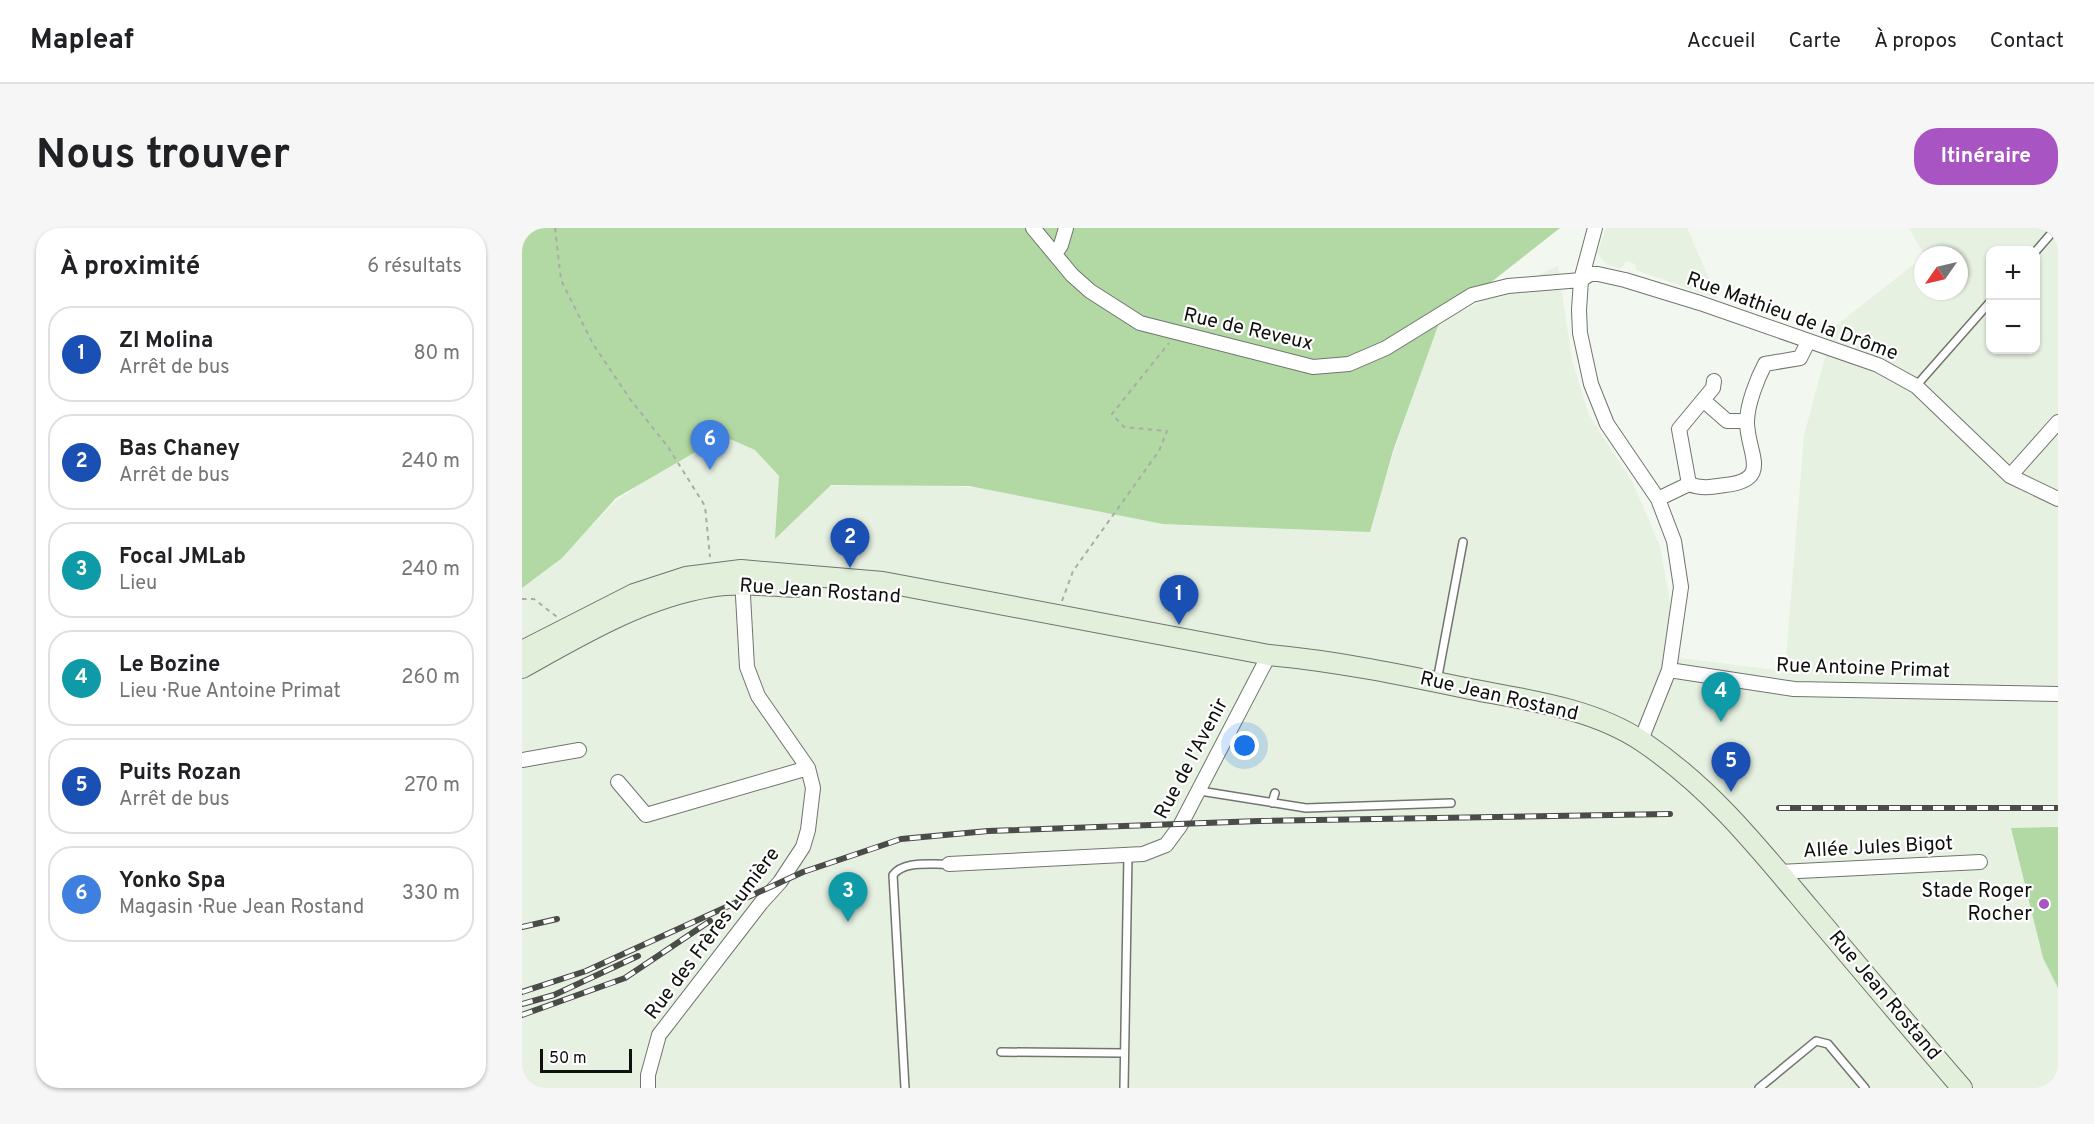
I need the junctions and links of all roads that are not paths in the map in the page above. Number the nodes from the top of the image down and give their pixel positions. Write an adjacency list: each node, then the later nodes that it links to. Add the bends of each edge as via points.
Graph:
1 (1033, 228): 6 (street, Rue de Reveux)
2 (1066, 228): 6 (street)
3 (1595, 228): 7 (street)
4 (2056, 228): 5 (lane)
5 (2040, 246)
6 (1055, 254): 7 (street, Rue de Reveux, via 1090,291 1140,323 1313,367 1349,364 1386,348 1472,295 1508,286)
7 (1581, 280): 9 (street, Rue Mathieu de la Drôme, via 1590,274 1617,278); 17 (street, via 1580,333 1591,384 1607,424)
8 (1986, 307): 11 (lane)
9 (1808, 342): 11 (street, Rue Mathieu de la Drôme, via 1878,365); 13 (street, via 1800,358 1765,364)
10 (1714, 381): 12 (street)
11 (1916, 386): 15 (street, Rue Mathieu de la Drôme)
12 (1703, 400): 13 (street, via 1728,421); 16 (street, via 1679,429)
13 (1746, 421): 16 (street, via 1754,464 1749,479 1700,488)
14 (2058, 422): 15 (street)
15 (2010, 476): 18 (street, Rue Mathieu de la Drôme)
16 (1689, 484): 17 (street)
17 (1658, 499): 24 (street, via 1674,541 1681,587)
18 (2058, 499)
19 (1464, 542): 25 (lane)
20 (742, 578): 21 (main road, Rue Jean Rostand, via 711,572 634,594); 22 (main road, Rue Jean Rostand, via 797,587 991,604); 23 (main road, Rue Jean Rostand, via 674,595 613,620); 30 (street, Rue des Frères Lumière, via 747,668 758,696)
21 (522, 651)
22 (1269, 655): 25 (main road, Rue Jean Rostand); 32 (street, Rue de l'Avenir)
23 (522, 670)
24 (1669, 670): 26 (street, Rue Antoine Primat, via 1794,689); 27 (street)
25 (1437, 682): 27 (main road, Rue Jean Rostand, via 1551,705)
26 (2058, 694)
27 (1641, 740): 39 (main road, Rue Jean Rostand, via 1709,793)
28 (579, 750): 29 (street)
29 (522, 760)
30 (808, 768): 31 (street, via 646,815); 42 (street, Rue des Frères Lumière, via 813,788 802,847 780,882 659,1035)
31 (618, 782)
32 (1200, 791): 34 (lane); 36 (street, Rue de l'Avenir, via 1166,845 1155,852)
33 (1275, 793): 34 (lane)
34 (1272, 803): 35 (lane, via 1306,808)
35 (1451, 803)
36 (1128, 855): 38 (street, Rue de l'Avenir); 41 (lane)
37 (1980, 862): 39 (street, Allée Jules Bigot)
38 (949, 864): 43 (lane, via 907,865 893,875)
39 (1779, 872): 47 (main road, Rue Jean Rostand)
40 (1001, 1052): 41 (lane)
41 (1124, 1053): 44 (lane)
42 (648, 1088)
43 (905, 1088)
44 (1124, 1088)
45 (1759, 1088): 46 (lane, via 1816,1041 1828,1044)
46 (1865, 1088)
47 (1962, 1088)

